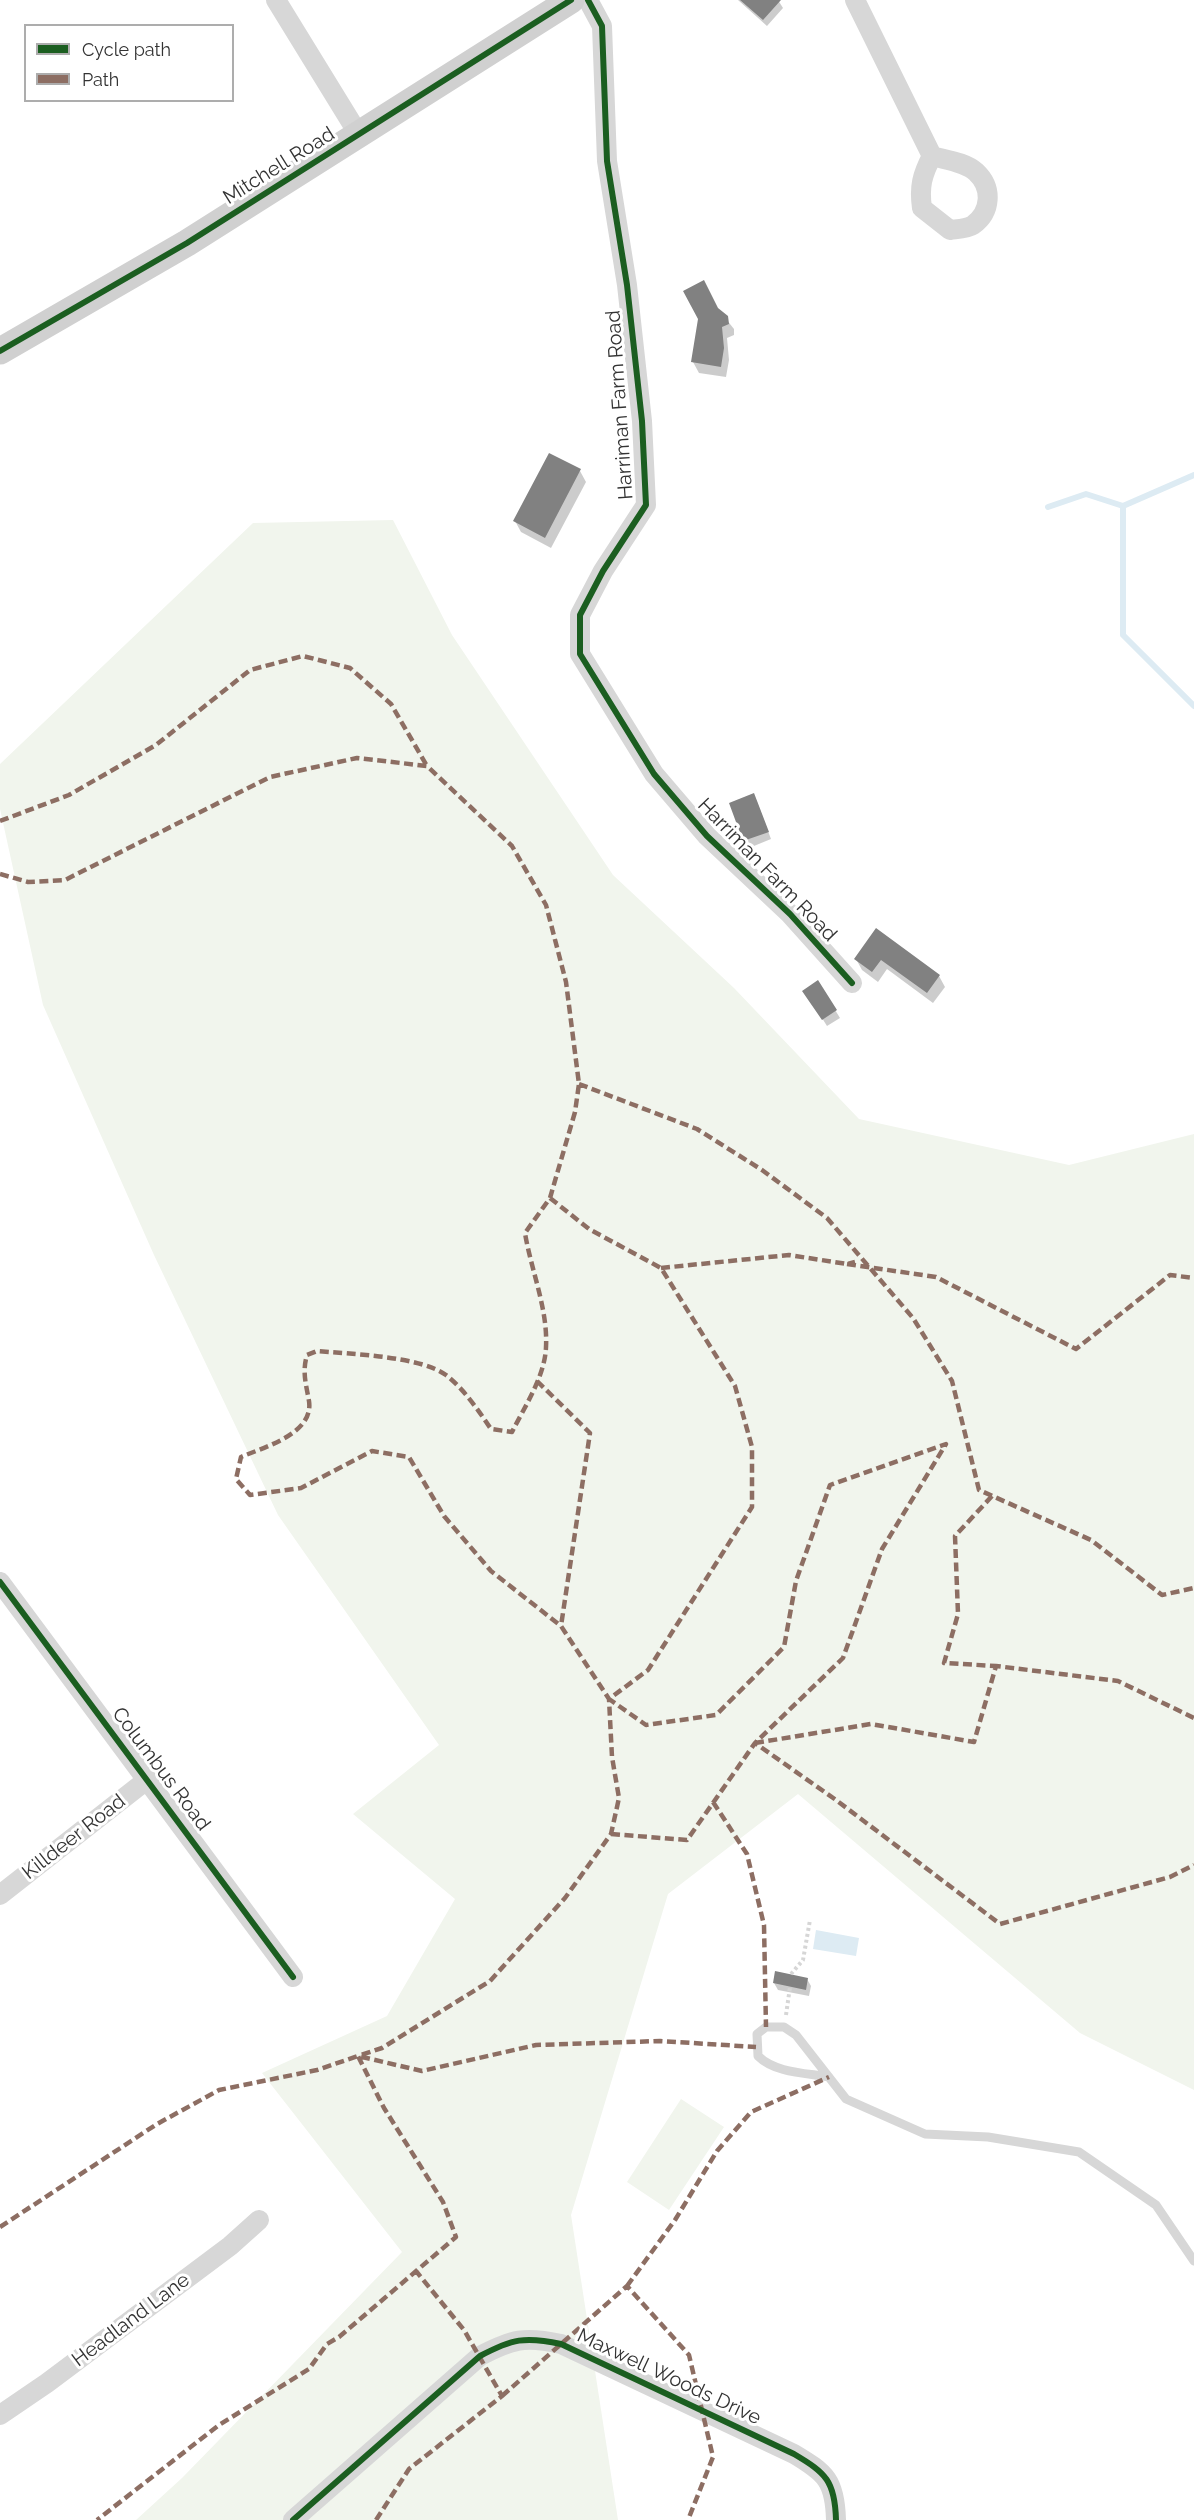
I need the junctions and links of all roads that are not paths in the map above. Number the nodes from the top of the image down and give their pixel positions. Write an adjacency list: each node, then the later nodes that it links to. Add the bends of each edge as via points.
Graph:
1 (276, 0): 5 (street)
2 (588, 0): 8 (street, Harriman Farm Road, via 602,26 607,160 627,285 642,421 646,505 580,615 580,654 654,774 707,836 790,914)
3 (855, 0): 6 (street)
4 (555, 4): 5 (street, Mitchell Road)
5 (359, 135): 7 (street, Mitchell Road, via 187,243)
6 (932, 156)
7 (0, 351)
8 (852, 983)
9 (0, 1582): 10 (street, Columbus Road)
10 (148, 1779): 11 (street, Killdeer Road); 12 (street, Columbus Road)
11 (0, 1895)
12 (293, 1977)
13 (829, 2077): 13 (lane, via 765,2063 758,2056 757,2034 766,2027 784,2027 796,2035); 15 (lane, via 846,2099 926,2134 988,2137 1079,2152 1156,2205)
14 (259, 2220): 16 (street, Headland Lane, via 230,2246)
15 (1194, 2261)
16 (0, 2415)
17 (293, 2520): 18 (street, Maxwell Woods Drive, via 480,2356 503,2344 532,2338 561,2344 822,2470 835,2498)
18 (836, 2520)

